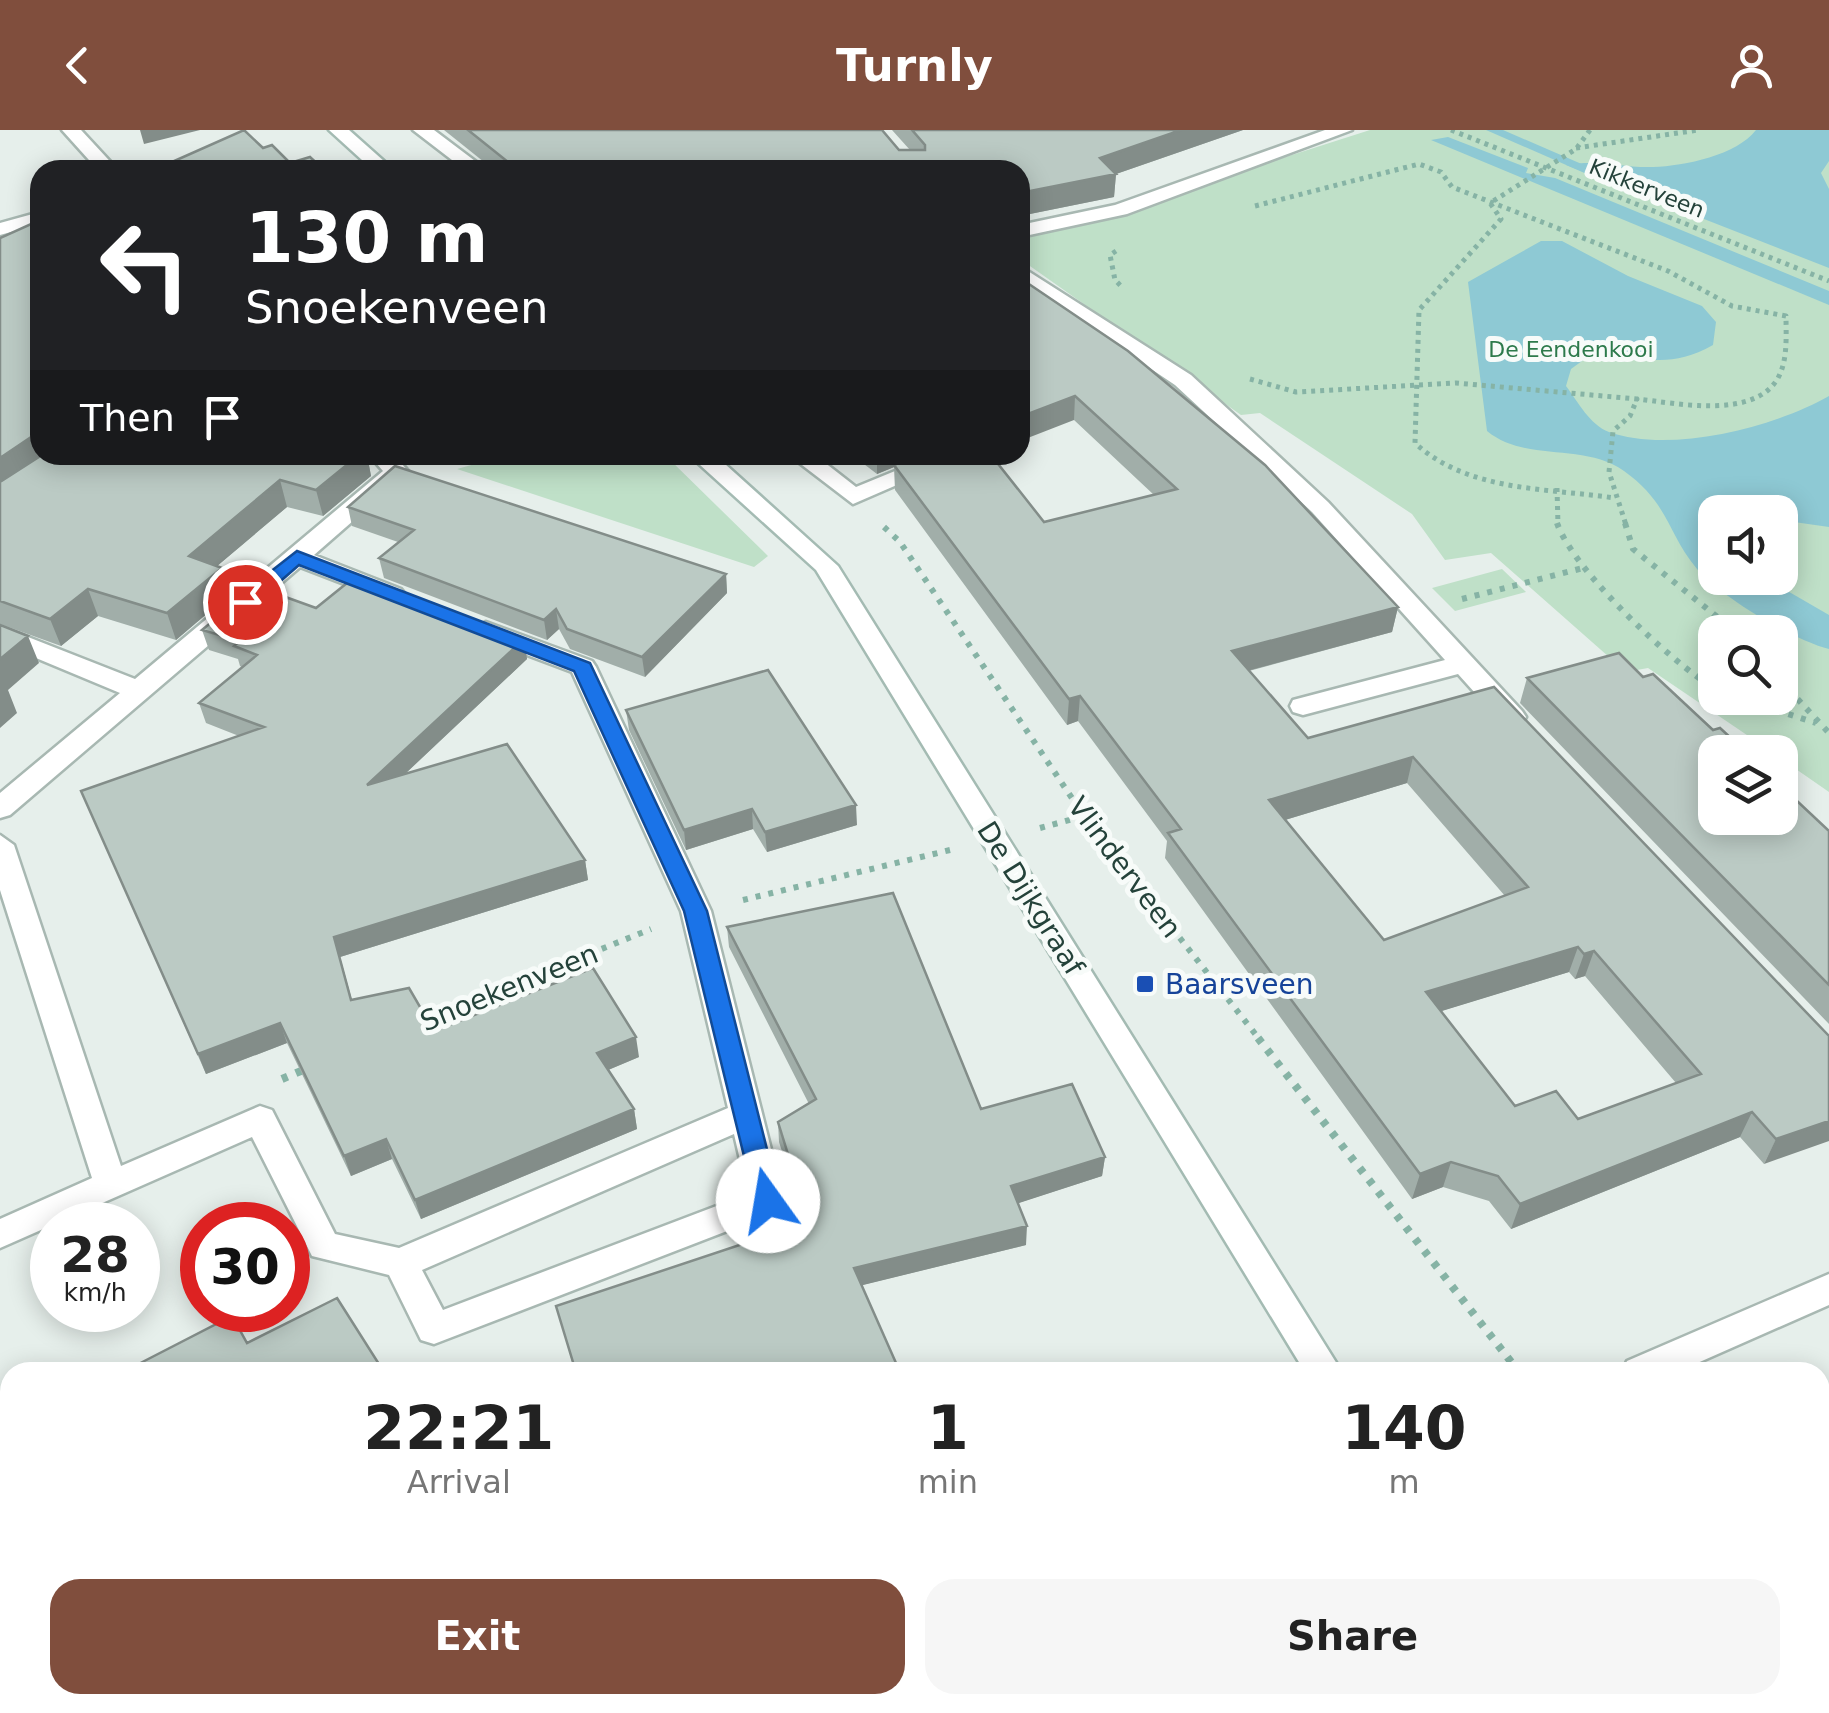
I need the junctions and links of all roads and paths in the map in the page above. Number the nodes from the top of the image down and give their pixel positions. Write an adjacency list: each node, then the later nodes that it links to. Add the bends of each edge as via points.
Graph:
1 (71, 130): 9 (street)
2 (338, 130): 10 (street)
3 (422, 130): 11 (street)
4 (1343, 130): 17 (street, via 1120,210)
5 (1450, 130): 12 (path, Kikkerveen)
6 (1590, 130): 8 (path)
7 (1698, 130): 8 (path)
8 (1576, 148): 12 (path)
9 (99, 160)
10 (372, 160)
11 (463, 160)
12 (1549, 167): 13 (path); 20 (path, Kikkerveen)
13 (1490, 204): 14 (path, via 1418,164); 23 (path, via 1501,219 1418,310); 24 (path, via 1668,271 1732,306 1786,316 1777,382 1759,395 1714,406)
14 (1244, 209)
15 (30, 221): 16 (street)
16 (0, 229)
17 (1030, 229)
18 (1122, 247): 21 (path, via 1110,255 1115,280)
19 (1030, 279): 35 (street, via 1183,380 1320,507)
20 (1829, 281)
21 (1126, 292)
22 (1234, 369): 23 (path, via 1266,390 1299,393)
23 (1414, 380): 24 (path); 29 (path, via 1415,443 1425,455 1469,477)
24 (1638, 399): 31 (path, via 1613,431 1609,472)
25 (390, 465): 32 (street, via 397,472)
26 (712, 465): 50 (street, De Dijkgraaf, via 826,566)
27 (813, 465): 30 (street)
28 (930, 465): 30 (street)
29 (1557, 488): 31 (path); 33 (path, via 1553,514 1566,544)
30 (852, 497): 49 (path, Vlinderveen, via 900,542)
31 (1616, 498): 36 (path, via 1633,548)
32 (297, 557): 34 (street); 41 (street)
33 (1587, 567): 35 (path); 40 (path)
34 (422, 605)
35 (1415, 610): 39 (street)
36 (1715, 615)
37 (458, 619): 52 (street, via 582,667)
38 (0, 634): 41 (street)
39 (1462, 664): 43 (street); 47 (street)
40 (1698, 675)
41 (140, 691): 48 (street)
42 (1798, 702): 45 (path)
43 (1303, 706)
44 (1789, 715): 45 (path)
45 (1816, 724): 46 (path)
46 (1829, 732)
47 (1530, 736)
48 (0, 808)
49 (1084, 816): 50 (path, Snoekenveen); 62 (path, Vlinderveen)
50 (994, 840): 52 (path, Snoekenveen); 61 (street, De Dijkgraaf)
51 (0, 845): 57 (street)
52 (696, 911): 53 (path, Snoekenveen); 56 (street)
53 (407, 1028)
54 (317, 1065): 55 (path)
55 (262, 1086)
56 (747, 1114): 59 (street); 59 (street, via 768,1201 434,1329)
57 (111, 1186): 58 (street); 59 (street, via 260,1119 324,1246)
58 (0, 1234)
59 (401, 1263)
60 (1829, 1289): 63 (street)
61 (1318, 1362)
62 (1511, 1362)
63 (1663, 1362)

